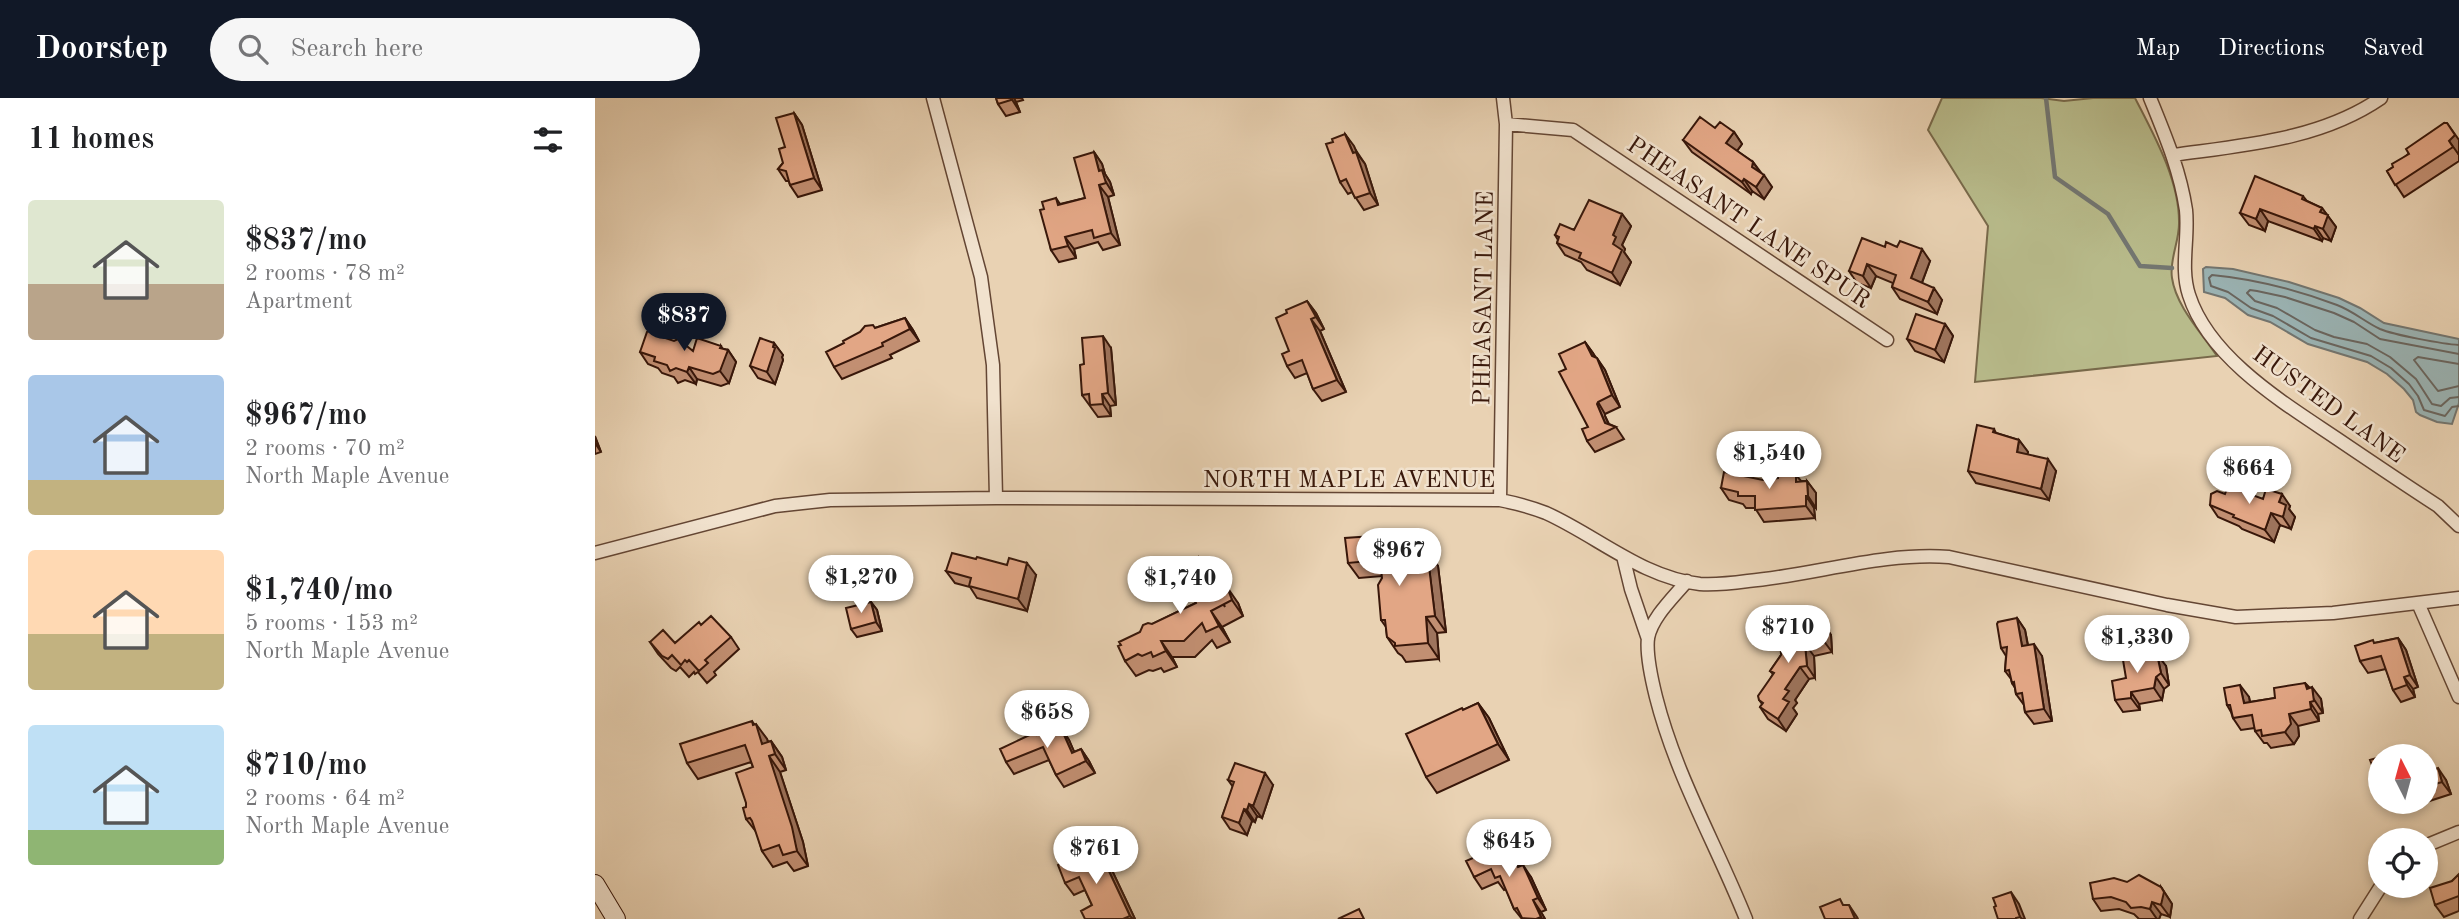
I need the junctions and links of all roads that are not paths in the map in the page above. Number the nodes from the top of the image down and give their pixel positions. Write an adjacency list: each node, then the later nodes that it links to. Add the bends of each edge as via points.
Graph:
1 (933, 98): 8 (street, via 981,277 993,365)
2 (1503, 98): 5 (street, PHEASANT LANE)
3 (2150, 98): 6 (street, HUSTED LANE)
4 (2381, 98): 6 (street, via 2338,123 2301,134)
5 (1506, 124): 7 (street, PHEASANT LANE SPUR, via 1573,130); 9 (street, PHEASANT LANE)
6 (2173, 155): 10 (street, HUSTED LANE, via 2186,212 2189,295 2198,317 2226,354 2280,400 2438,506)
7 (1887, 340)
8 (996, 498): 9 (street, NORTH MAPLE AVENUE); 11 (street, NORTH MAPLE AVENUE, via 799,502)
9 (1500, 500): 12 (street, NORTH MAPLE AVENUE, via 1547,514)
10 (2459, 526)
11 (595, 553)
12 (1623, 556): 13 (street, NORTH MAPLE AVENUE); 16 (street)
13 (1687, 581): 15 (street, NORTH MAPLE AVENUE, via 1773,579 1921,555 2236,617); 16 (street, via 1656,620)
14 (2459, 598): 15 (street, NORTH MAPLE AVENUE)
15 (2418, 603): 17 (street)
16 (1648, 639): 23 (street, via 1651,678 1666,735)
17 (2459, 697)
18 (2459, 832): 19 (street)
19 (2438, 841)
20 (595, 884): 22 (main road)
21 (2373, 898): 24 (street)
22 (616, 919)
23 (1746, 919)
24 (2360, 919)

